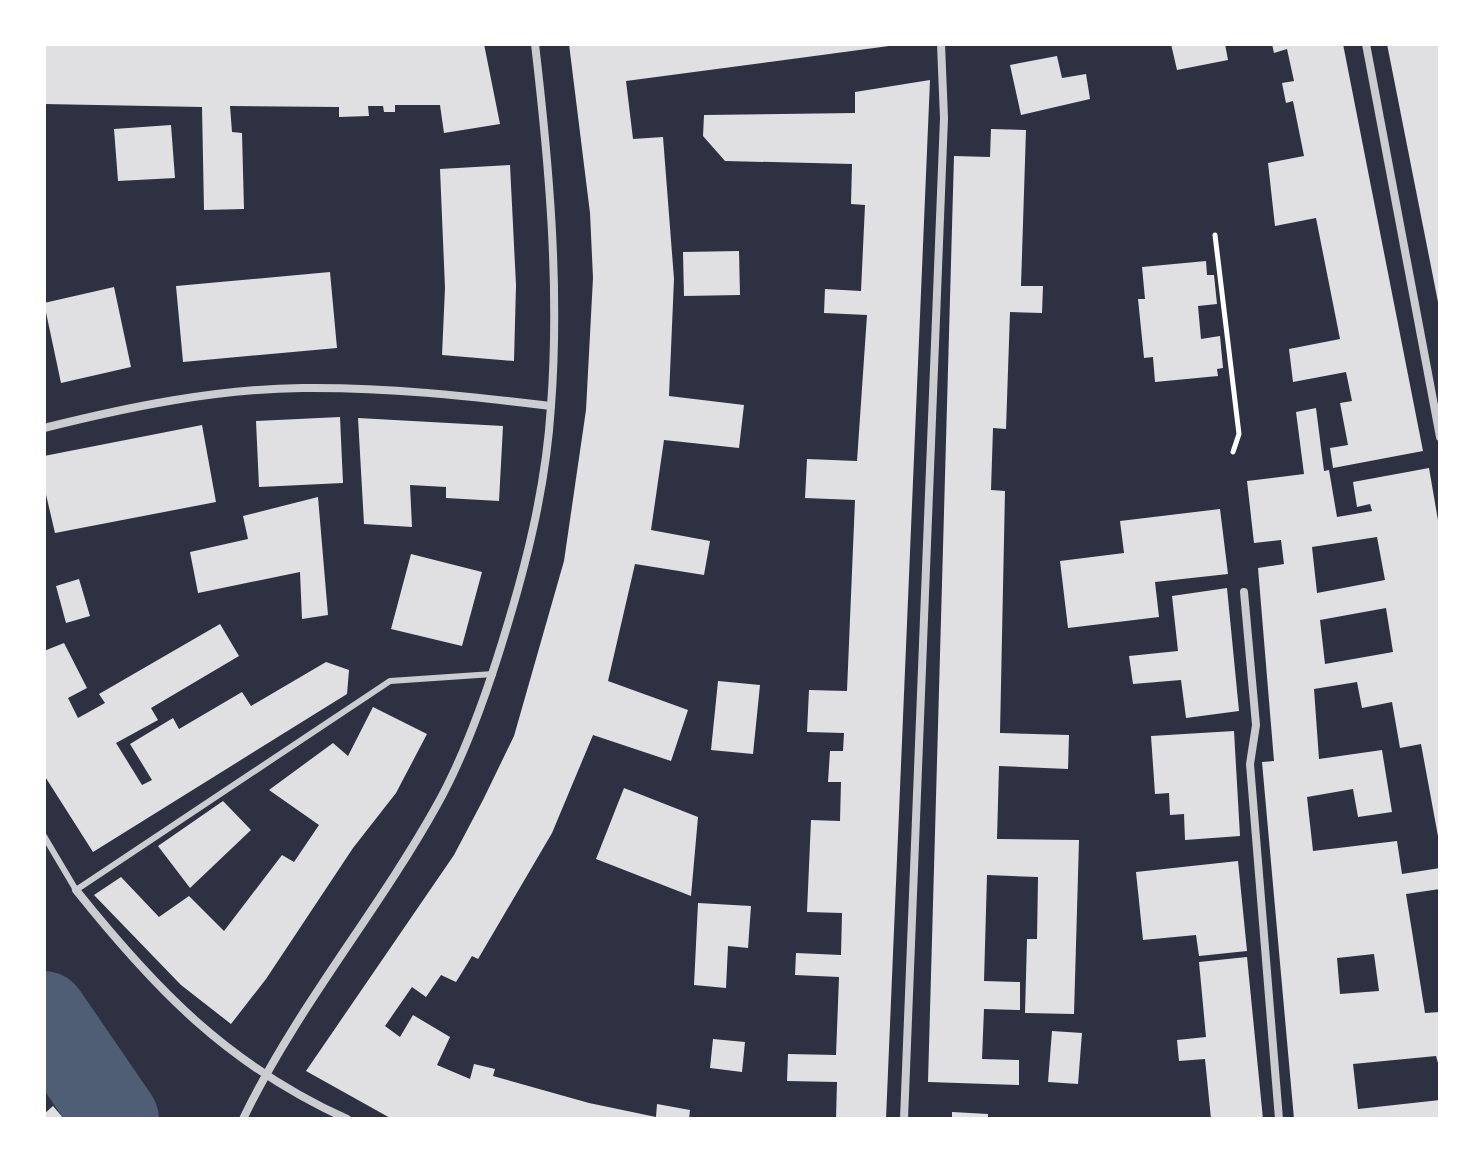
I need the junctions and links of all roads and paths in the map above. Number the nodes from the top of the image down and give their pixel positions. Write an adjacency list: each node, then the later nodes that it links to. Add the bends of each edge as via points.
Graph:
1 (535, 44): 5 (street, via 551,196)
2 (941, 44): 16 (street, via 944,118)
3 (1366, 44): 7 (street)
4 (1215, 235): 8 (path, via 1239,434)
5 (551, 406): 6 (street, via 404,390 300,388 165,402); 10 (street, via 522,579)
6 (44, 428)
7 (1440, 437)
8 (1233, 452)
9 (1244, 592): 17 (street, via 1256,725 1250,764)
10 (493, 674): 12 (lane, via 390,681); 13 (street, via 439,802)
11 (44, 836): 12 (lane)
12 (76, 890): 13 (street, via 163,991)
13 (264, 1076): 14 (street); 15 (street)
14 (243, 1119)
15 (347, 1119)
16 (904, 1119)
17 (1279, 1119)

